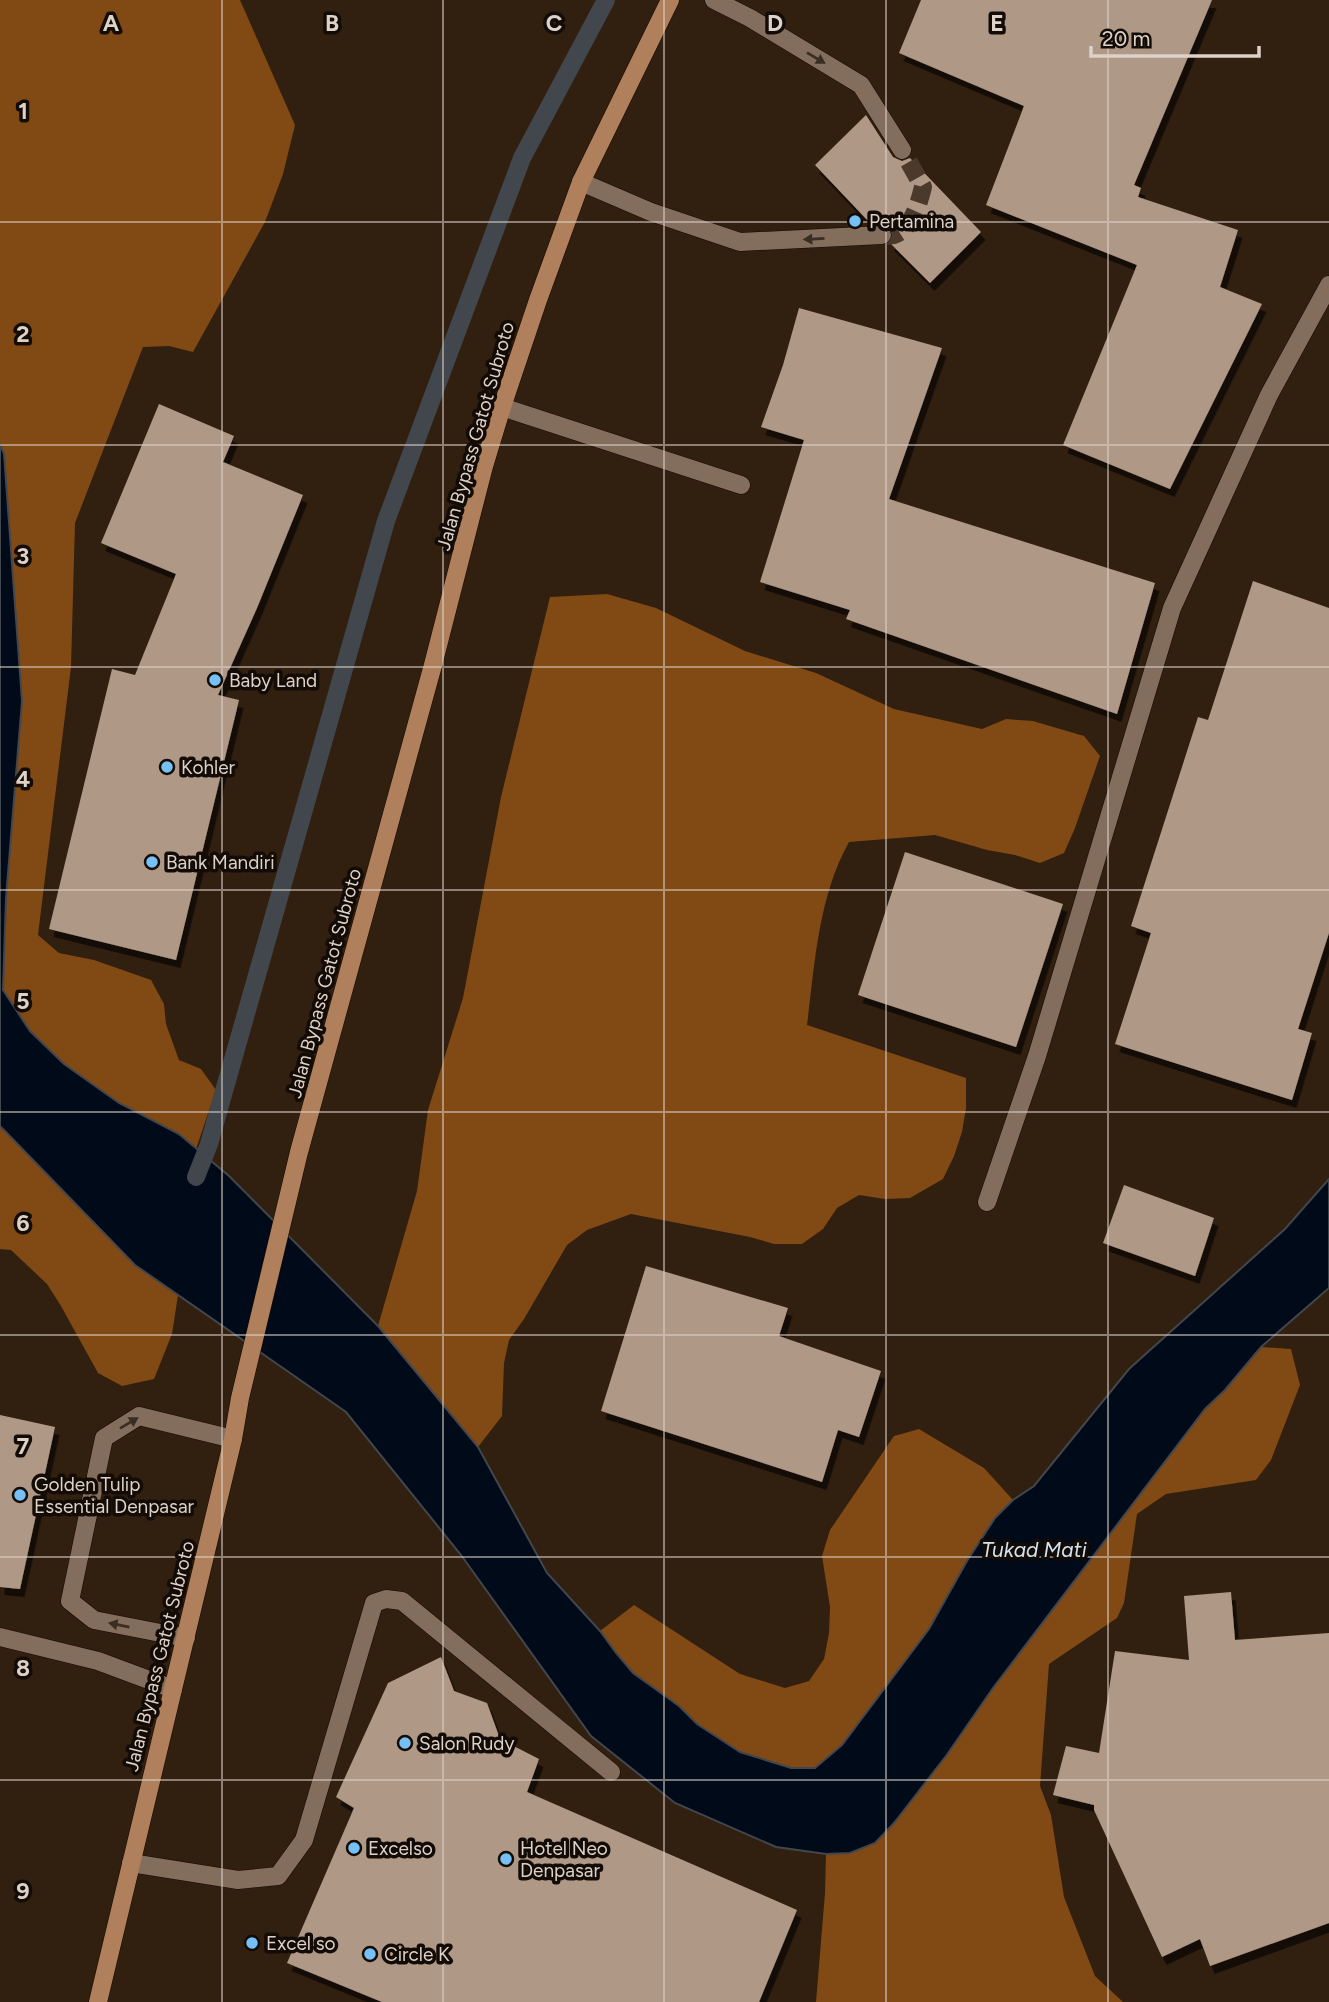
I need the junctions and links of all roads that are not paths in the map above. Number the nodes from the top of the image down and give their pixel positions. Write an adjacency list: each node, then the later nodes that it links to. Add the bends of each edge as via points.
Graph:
1 (670, 0): 4 (main road, Jalan Bypass Gatot Subroto)
2 (714, 0): 3 (street, one-way to 3, via 861,85)
3 (902, 150)
4 (581, 182): 5 (street, one-way to 4, via 740,242); 7 (main road, Jalan Bypass Gatot Subroto)
5 (882, 236)
6 (1329, 285): 9 (street, via 1269,394 1172,608 1037,1056)
7 (502, 407): 8 (street); 10 (main road, Jalan Bypass Gatot Subroto, via 299,1152)
8 (741, 485)
9 (987, 1202)
10 (233, 1439): 12 (main road, Jalan Bypass Gatot Subroto); 12 (street, one-way to 10, via 94,1620 70,1601 104,1438 139,1416)
11 (0, 1637): 13 (street, via 98,1661)
12 (186, 1638): 13 (main road, Jalan Bypass Gatot Subroto)
13 (173, 1689): 15 (main road, Jalan Bypass Gatot Subroto)
14 (611, 1772): 15 (street, via 402,1601 386,1599 374,1603 304,1840 278,1876 238,1880)
15 (131, 1863): 16 (main road, Jalan Bypass Gatot Subroto)
16 (98, 2002)

